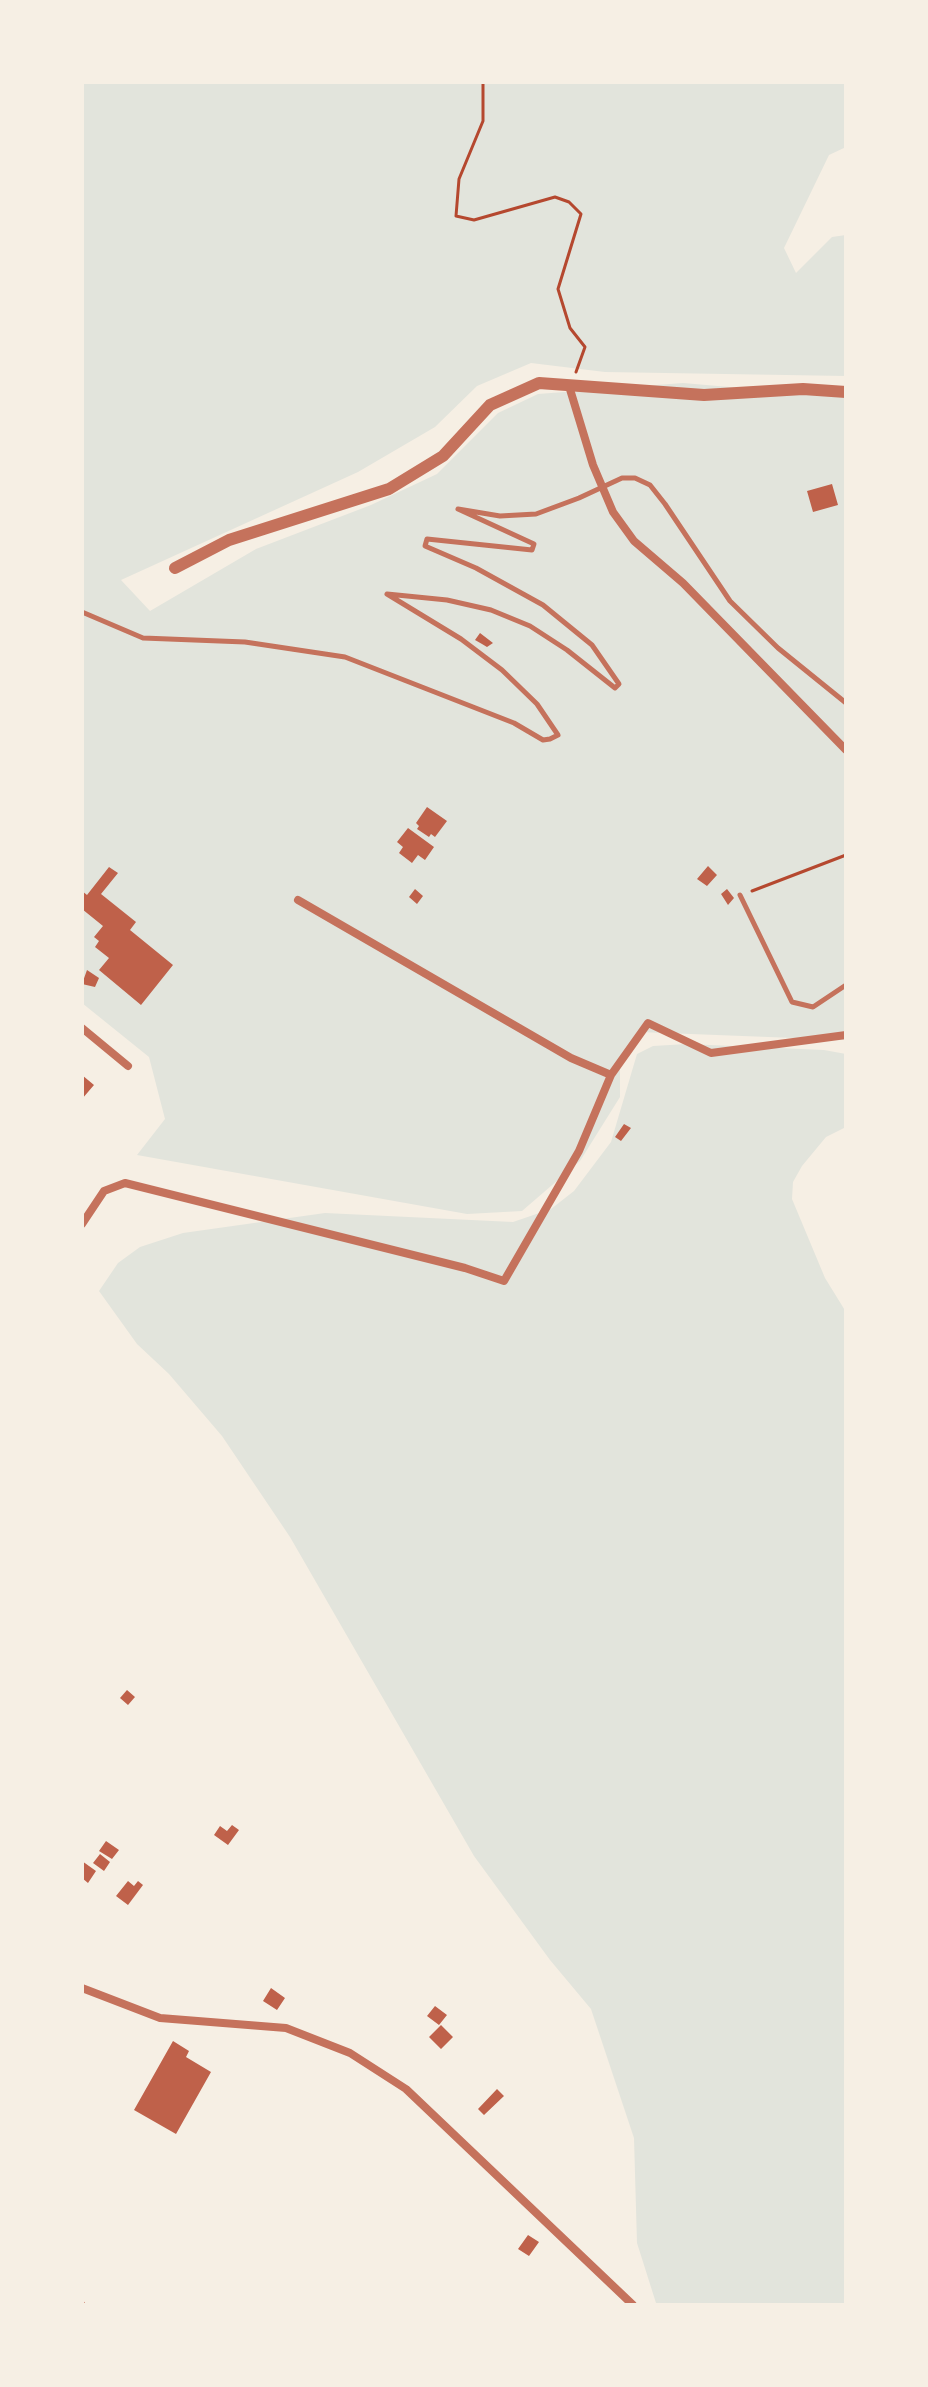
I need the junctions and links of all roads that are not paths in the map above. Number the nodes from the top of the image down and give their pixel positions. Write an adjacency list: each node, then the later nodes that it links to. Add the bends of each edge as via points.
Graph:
1 (569, 386): 2 (street, via 704,395); 3 (street, via 539,383 490,405 443,456 389,489 229,540); 6 (street, via 593,465 613,512 634,541 683,583)
2 (846, 392)
3 (175, 568)
4 (82, 612): 5 (lane, via 143,638 245,642 345,657 550,739 558,735 537,704 502,670 387,594 447,600 530,626 615,688 619,684 592,645 543,605 425,546 427,539 532,550 534,544 458,509 500,516 536,514 635,478 650,485 730,601)
5 (846, 703)
6 (846, 750)
7 (740, 895): 9 (lane, via 792,1002 813,1007)
8 (298, 900): 13 (street, via 571,1058)
9 (845, 987)
10 (82, 1028): 12 (street)
11 (846, 1035): 13 (street, via 711,1053 648,1023)
12 (128, 1066)
13 (611, 1075): 14 (street, via 579,1151 504,1281 125,1183 104,1191)
14 (82, 1224)
15 (82, 1988): 16 (street, via 160,2018 286,2028 350,2053 406,2089)
16 (633, 2305)

